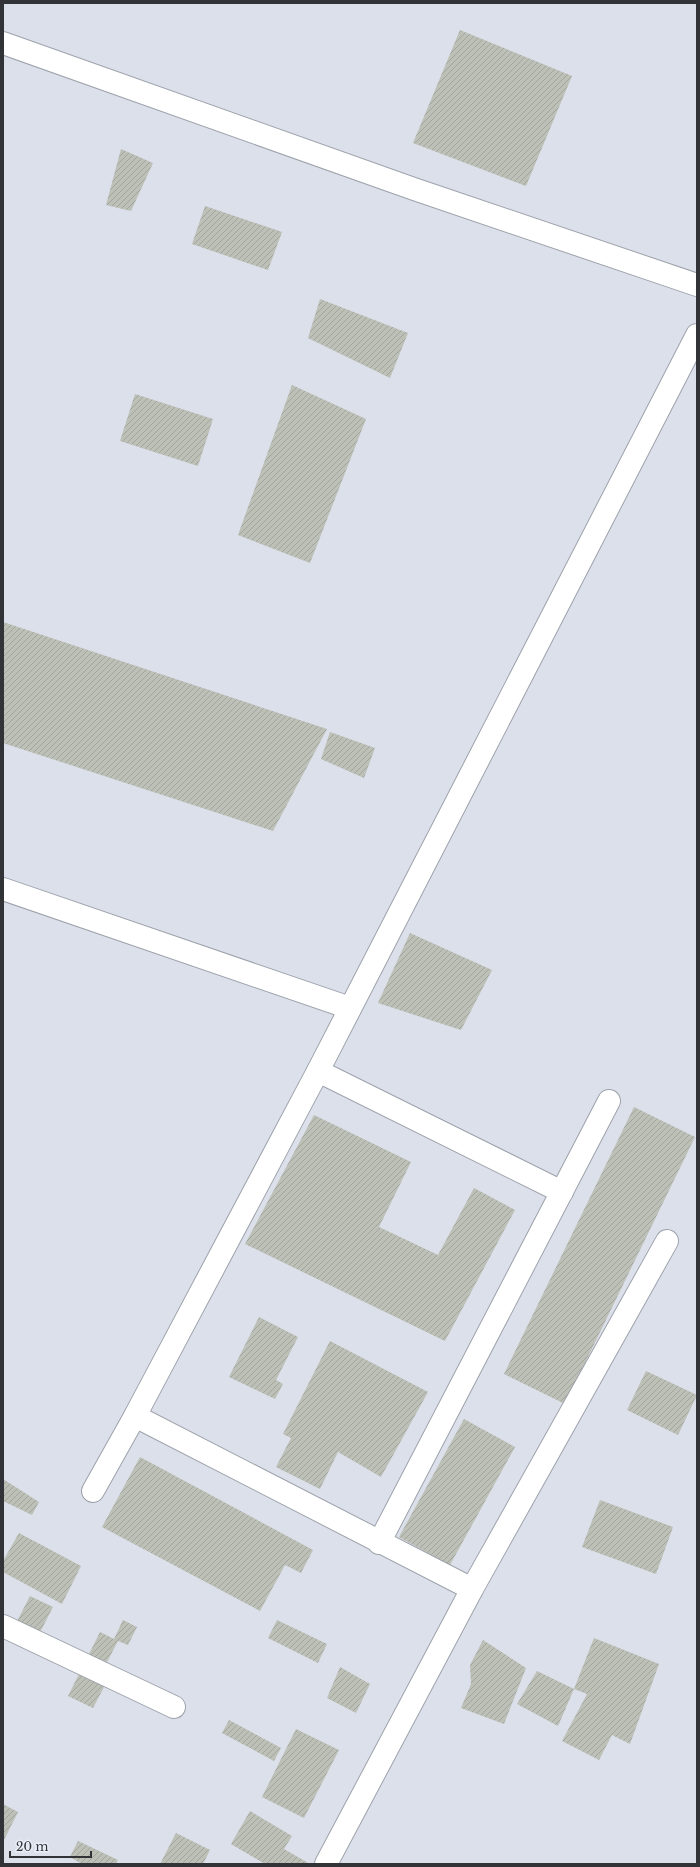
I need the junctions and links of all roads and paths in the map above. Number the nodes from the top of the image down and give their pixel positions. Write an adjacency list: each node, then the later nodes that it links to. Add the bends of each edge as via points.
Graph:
1 (3, 43): 2 (street, via 414,189)
2 (697, 285)
3 (697, 335): 5 (street)
4 (3, 889): 5 (street)
5 (350, 1008): 6 (street)
6 (318, 1071): 8 (street); 10 (street)
7 (609, 1101): 8 (street)
8 (562, 1192): 12 (street)
9 (667, 1241): 13 (street)
10 (135, 1416): 11 (street); 12 (street)
11 (93, 1491)
12 (379, 1543): 13 (street)
13 (472, 1589): 16 (street)
14 (3, 1626): 15 (street)
15 (174, 1707)
16 (326, 1864)

